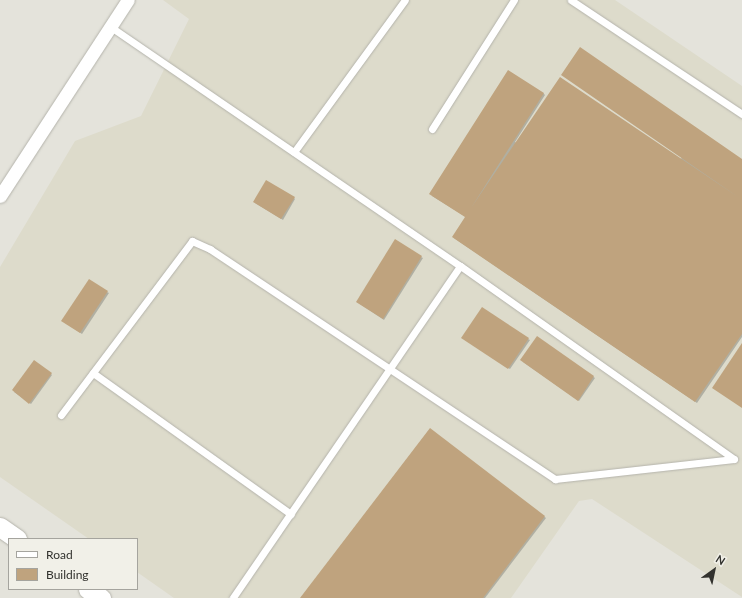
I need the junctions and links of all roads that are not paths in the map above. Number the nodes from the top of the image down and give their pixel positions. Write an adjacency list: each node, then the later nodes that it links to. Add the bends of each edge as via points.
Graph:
1 (128, 0): 5 (street)
2 (405, 0): 8 (lane)
3 (514, 0): 7 (lane)
4 (571, 0): 6 (lane)
5 (111, 27): 8 (lane); 9 (street)
6 (742, 114)
7 (432, 129)
8 (294, 152): 10 (lane)
9 (0, 196)
10 (460, 266): 11 (lane); 11 (lane, via 734,458 555,479)
11 (390, 369): 12 (lane, via 210,249 192,241); 14 (lane)
12 (93, 373): 13 (lane); 14 (lane)
13 (61, 415)
14 (291, 514): 19 (lane)
15 (0, 527): 16 (main road)
16 (16, 538)
17 (89, 590): 18 (main road)
18 (101, 598)
19 (233, 598)

